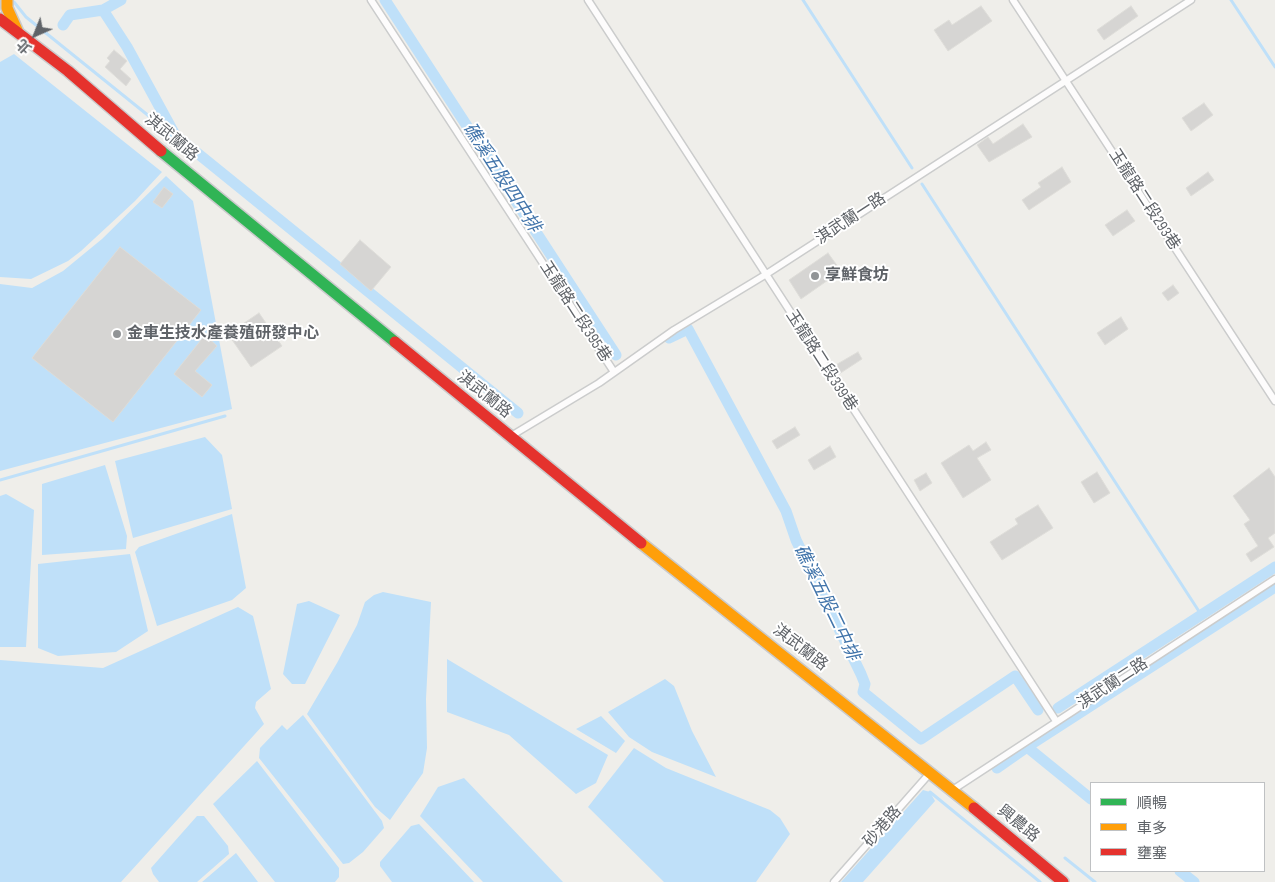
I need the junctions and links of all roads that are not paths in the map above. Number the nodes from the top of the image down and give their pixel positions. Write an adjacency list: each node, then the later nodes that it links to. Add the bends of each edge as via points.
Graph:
1 (7, 0): 7 (street, via 7,8)
2 (371, 0): 10 (lane, 玉龍路二段395巷)
3 (588, 0): 9 (lane, 玉龍路二段339巷)
4 (1013, 0): 8 (lane, 玉龍路二段293巷)
5 (1191, 0): 8 (lane, 淇武蘭一路)
6 (0, 19): 7 (street, 淇武蘭路)
7 (18, 33): 12 (street, 淇武蘭路)
8 (1066, 82): 9 (lane, 淇武蘭一路); 11 (lane, 玉龍路二段293巷)
9 (765, 275): 10 (lane, 淇武蘭一路, via 674,330); 14 (lane, 玉龍路二段339巷)
10 (614, 372): 12 (lane, 淇武蘭一路)
11 (1275, 401)
12 (510, 437): 15 (street, 淇武蘭路)
13 (1275, 579): 14 (lane, 淇武蘭二路)
14 (1056, 721): 16 (lane, 淇武蘭二路)
15 (931, 772): 16 (street, 淇武蘭路); 17 (lane, 砂港路)
16 (951, 791): 18 (street, 興農路)
17 (834, 882)
18 (1063, 882)

